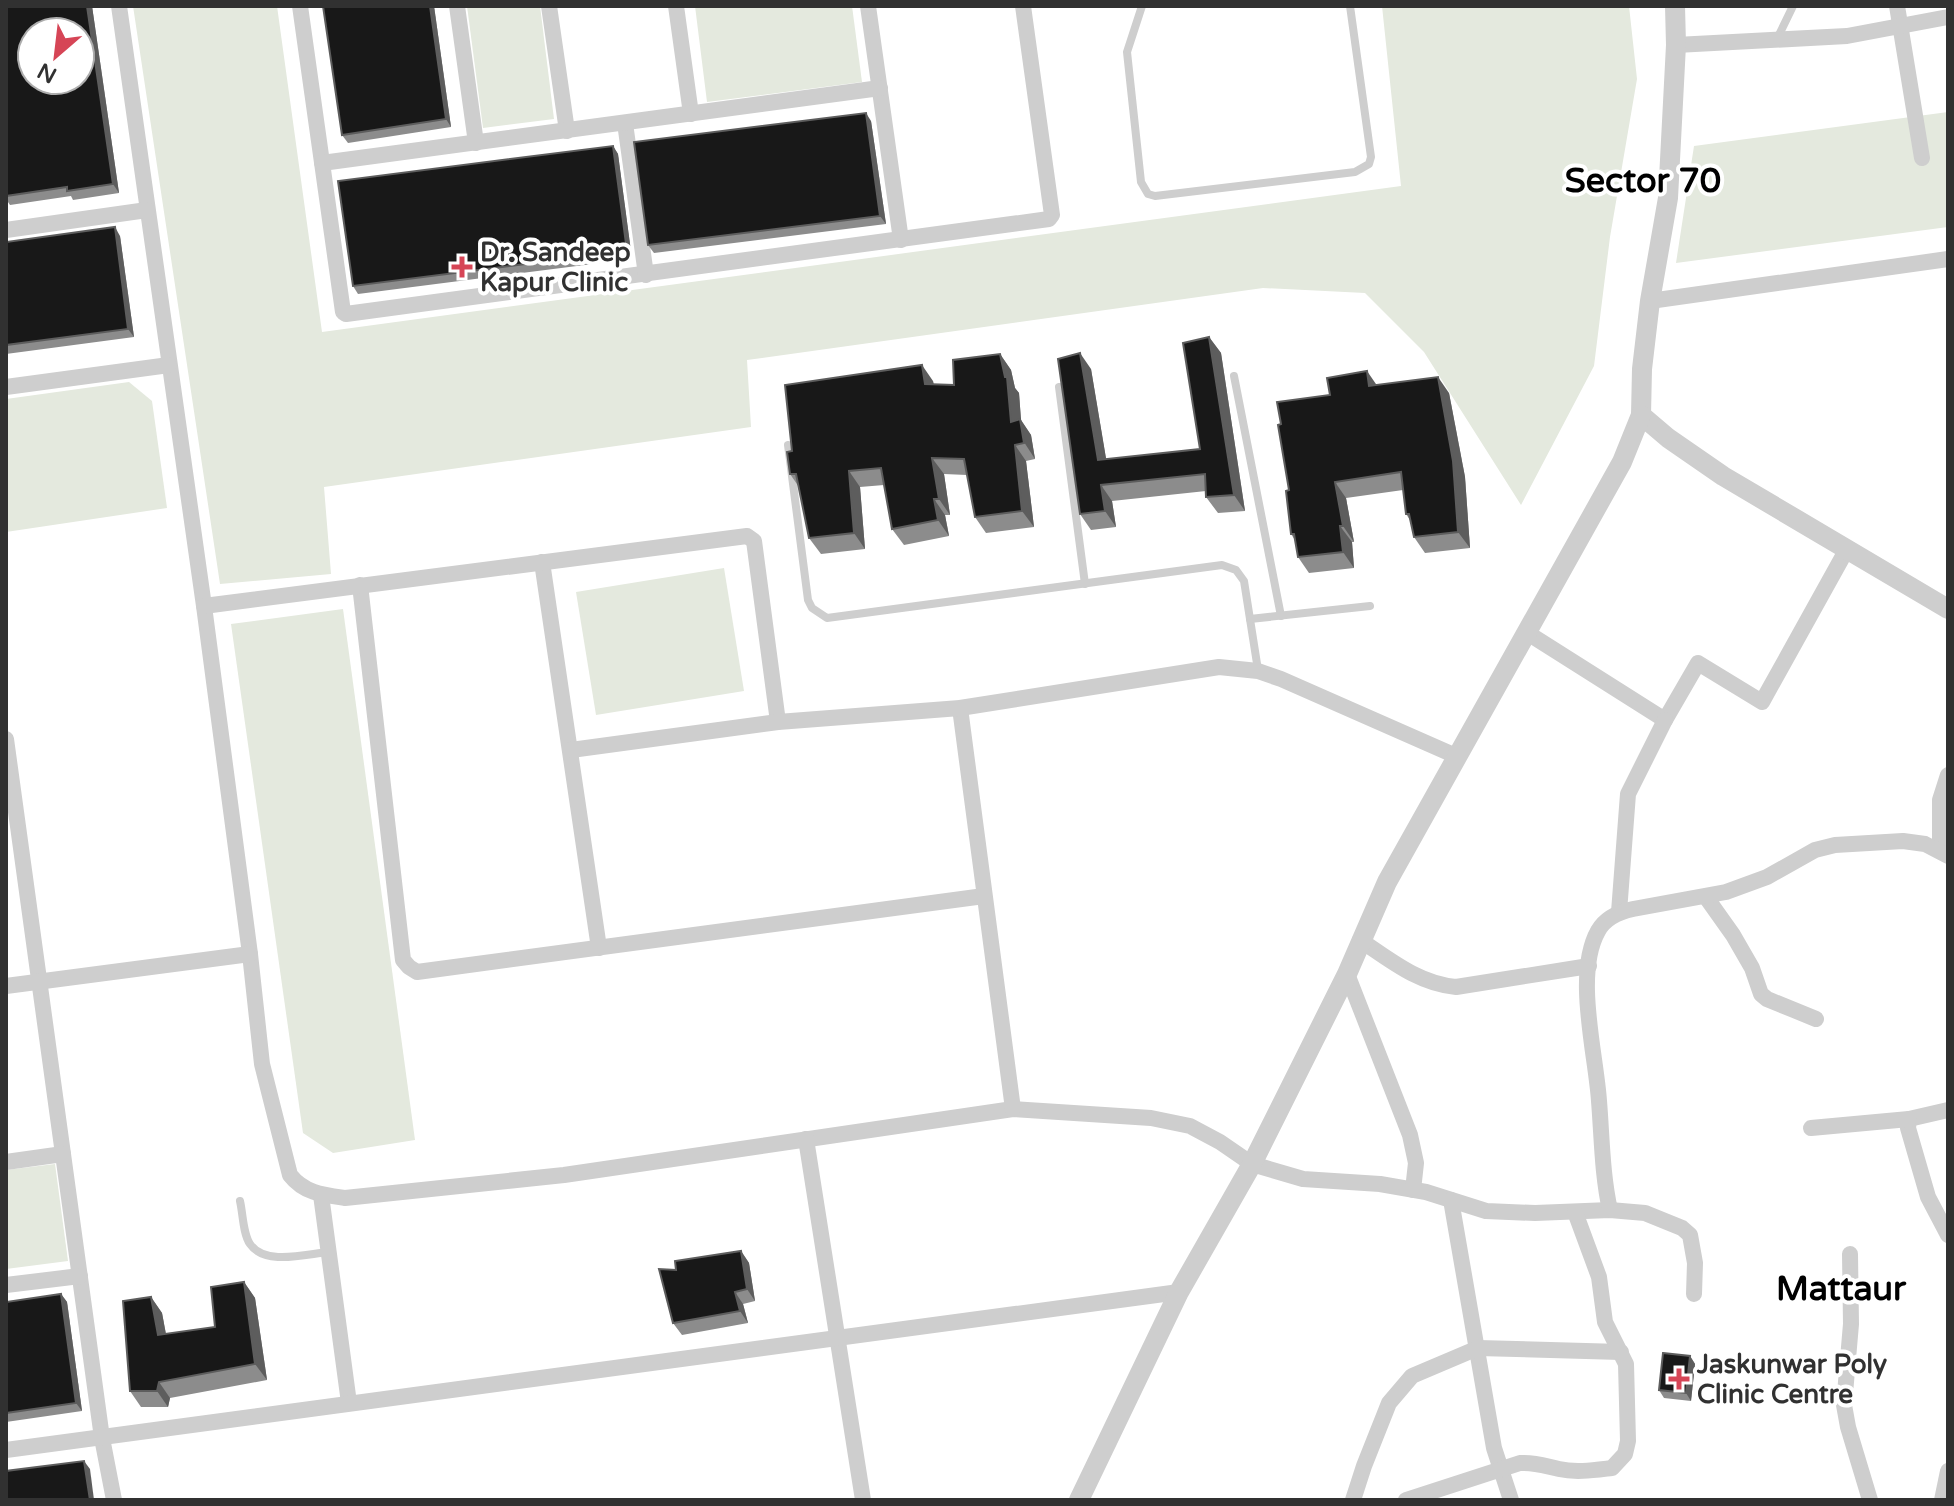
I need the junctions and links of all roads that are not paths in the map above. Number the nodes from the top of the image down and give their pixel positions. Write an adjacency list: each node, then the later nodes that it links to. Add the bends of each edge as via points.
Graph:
1 (119, 6): 24 (street)
2 (300, 6): 23 (street)
3 (457, 6): 21 (street)
4 (549, 6): 20 (street)
5 (676, 6): 18 (street)
6 (868, 6): 17 (street)
7 (1023, 6): 26 (street, via 1052,217)
8 (1142, 6): 9 (lane, via 1127,52 1141,182 1155,196 1355,172 1369,164)
9 (1350, 6)
10 (1675, 6): 16 (street)
11 (1793, 6): 15 (lane)
12 (1897, 6): 14 (street)
13 (1948, 17): 14 (street)
14 (1899, 25): 15 (street, via 1847,36); 22 (street)
15 (1777, 40): 16 (street)
16 (1676, 45): 29 (street, via 1668,198)
17 (880, 88): 18 (street); 26 (street)
18 (691, 114): 19 (street)
19 (625, 123): 20 (street); 28 (street)
20 (567, 131): 21 (street)
21 (476, 143): 23 (street)
22 (1922, 158)
23 (322, 163): 28 (street, via 345,314)
24 (147, 210): 25 (street); 30 (street)
25 (6, 230)
26 (901, 240): 28 (street)
27 (1948, 259): 29 (street)
28 (646, 275)
29 (1650, 301): 34 (street)
30 (169, 365): 32 (street); 40 (street)
31 (1234, 376): 43 (lane)
32 (6, 387)
33 (1059, 387): 38 (lane)
34 (1641, 415): 36 (street, via 1723,476); 45 (street, via 1622,462)
35 (788, 445): 38 (lane, via 808,600 827,618)
36 (1847, 549): 42 (street); 48 (street, via 1762,702 1698,663)
37 (542, 562): 39 (street); 49 (street, via 750,537); 51 (street)
38 (1085, 584): 44 (lane, via 1222,565 1241,574)
39 (360, 585): 40 (street); 59 (street, via 403,960 417,972)
40 (204, 606): 60 (street)
41 (1370, 606): 43 (lane)
42 (1948, 609)
43 (1281, 616): 44 (lane)
44 (1250, 619): 46 (lane)
45 (1526, 632): 48 (street); 52 (street)
46 (1258, 671): 47 (street, via 1219,667); 52 (street)
47 (960, 708): 49 (street); 55 (street)
48 (1665, 720): 57 (street, via 1628,794)
49 (778, 722): 51 (street)
50 (6, 739): 63 (street)
51 (571, 750): 59 (street)
52 (1456, 756): 58 (street)
53 (1948, 775): 54 (street, via 1940,800)
54 (1944, 854): 56 (street, via 1903,841 1835,845 1767,877)
55 (984, 896): 59 (street); 66 (street)
56 (1706, 897): 57 (street); 65 (street, via 1752,968 1761,994)
57 (1619, 912): 61 (street, via 1598,931)
58 (1360, 940): 61 (street, via 1406,971 1456,987); 62 (street)
59 (599, 948)
60 (250, 954): 63 (street); 75 (street, via 262,1064 290,1175 300,1187)
61 (1589, 966): 78 (street, via 1590,1033)
62 (1347, 974): 73 (street); 74 (street, via 1410,1135 1416,1163)
63 (41, 981): 64 (street); 71 (street)
64 (6, 986)
65 (1816, 1019)
66 (1013, 1109): 70 (street); 73 (street, via 1151,1118 1190,1126)
67 (1948, 1110): 68 (street)
68 (1909, 1119): 69 (street); 80 (street, via 1922,1180)
69 (1811, 1128)
70 (806, 1139): 75 (street, via 564,1175 345,1198); 87 (street)
71 (63, 1154): 72 (street); 83 (street)
72 (6, 1162)
73 (1252, 1164): 74 (street, via 1318,1181); 85 (street)
74 (1413, 1190): 76 (street)
75 (321, 1195): 81 (street)
76 (1451, 1200): 79 (street, via 1486,1211); 88 (street)
77 (240, 1201): 81 (lane, via 249,1243 260,1254)
78 (1610, 1210): 79 (street); 86 (street, via 1645,1213 1690,1235)
79 (1575, 1212): 89 (street, via 1599,1277 1605,1322)
80 (1948, 1235)
81 (328, 1252): 90 (street)
82 (1850, 1254): 101 (street, via 1844,1405)
83 (80, 1276): 84 (street); 91 (street)
84 (6, 1285)
85 (1179, 1292): 87 (street); 97 (street)
86 (1694, 1294)
87 (837, 1338): 90 (street); 96 (street)
88 (1478, 1348): 89 (street); 93 (street); 98 (street, via 1412,1376 1401,1387 1382,1419)
89 (1621, 1352): 93 (street, via 1628,1380 1628,1441 1620,1462 1600,1470 1532,1462)
90 (349, 1403): 91 (street)
91 (102, 1438): 92 (street); 95 (street)
92 (6, 1450)
93 (1500, 1470): 99 (street); 100 (street)
94 (1948, 1471): 102 (street)
95 (114, 1500)
96 (863, 1500)
97 (1079, 1500)
98 (1353, 1500)
99 (1406, 1500)
100 (1511, 1500)
101 (1870, 1500)
102 (1942, 1500)

